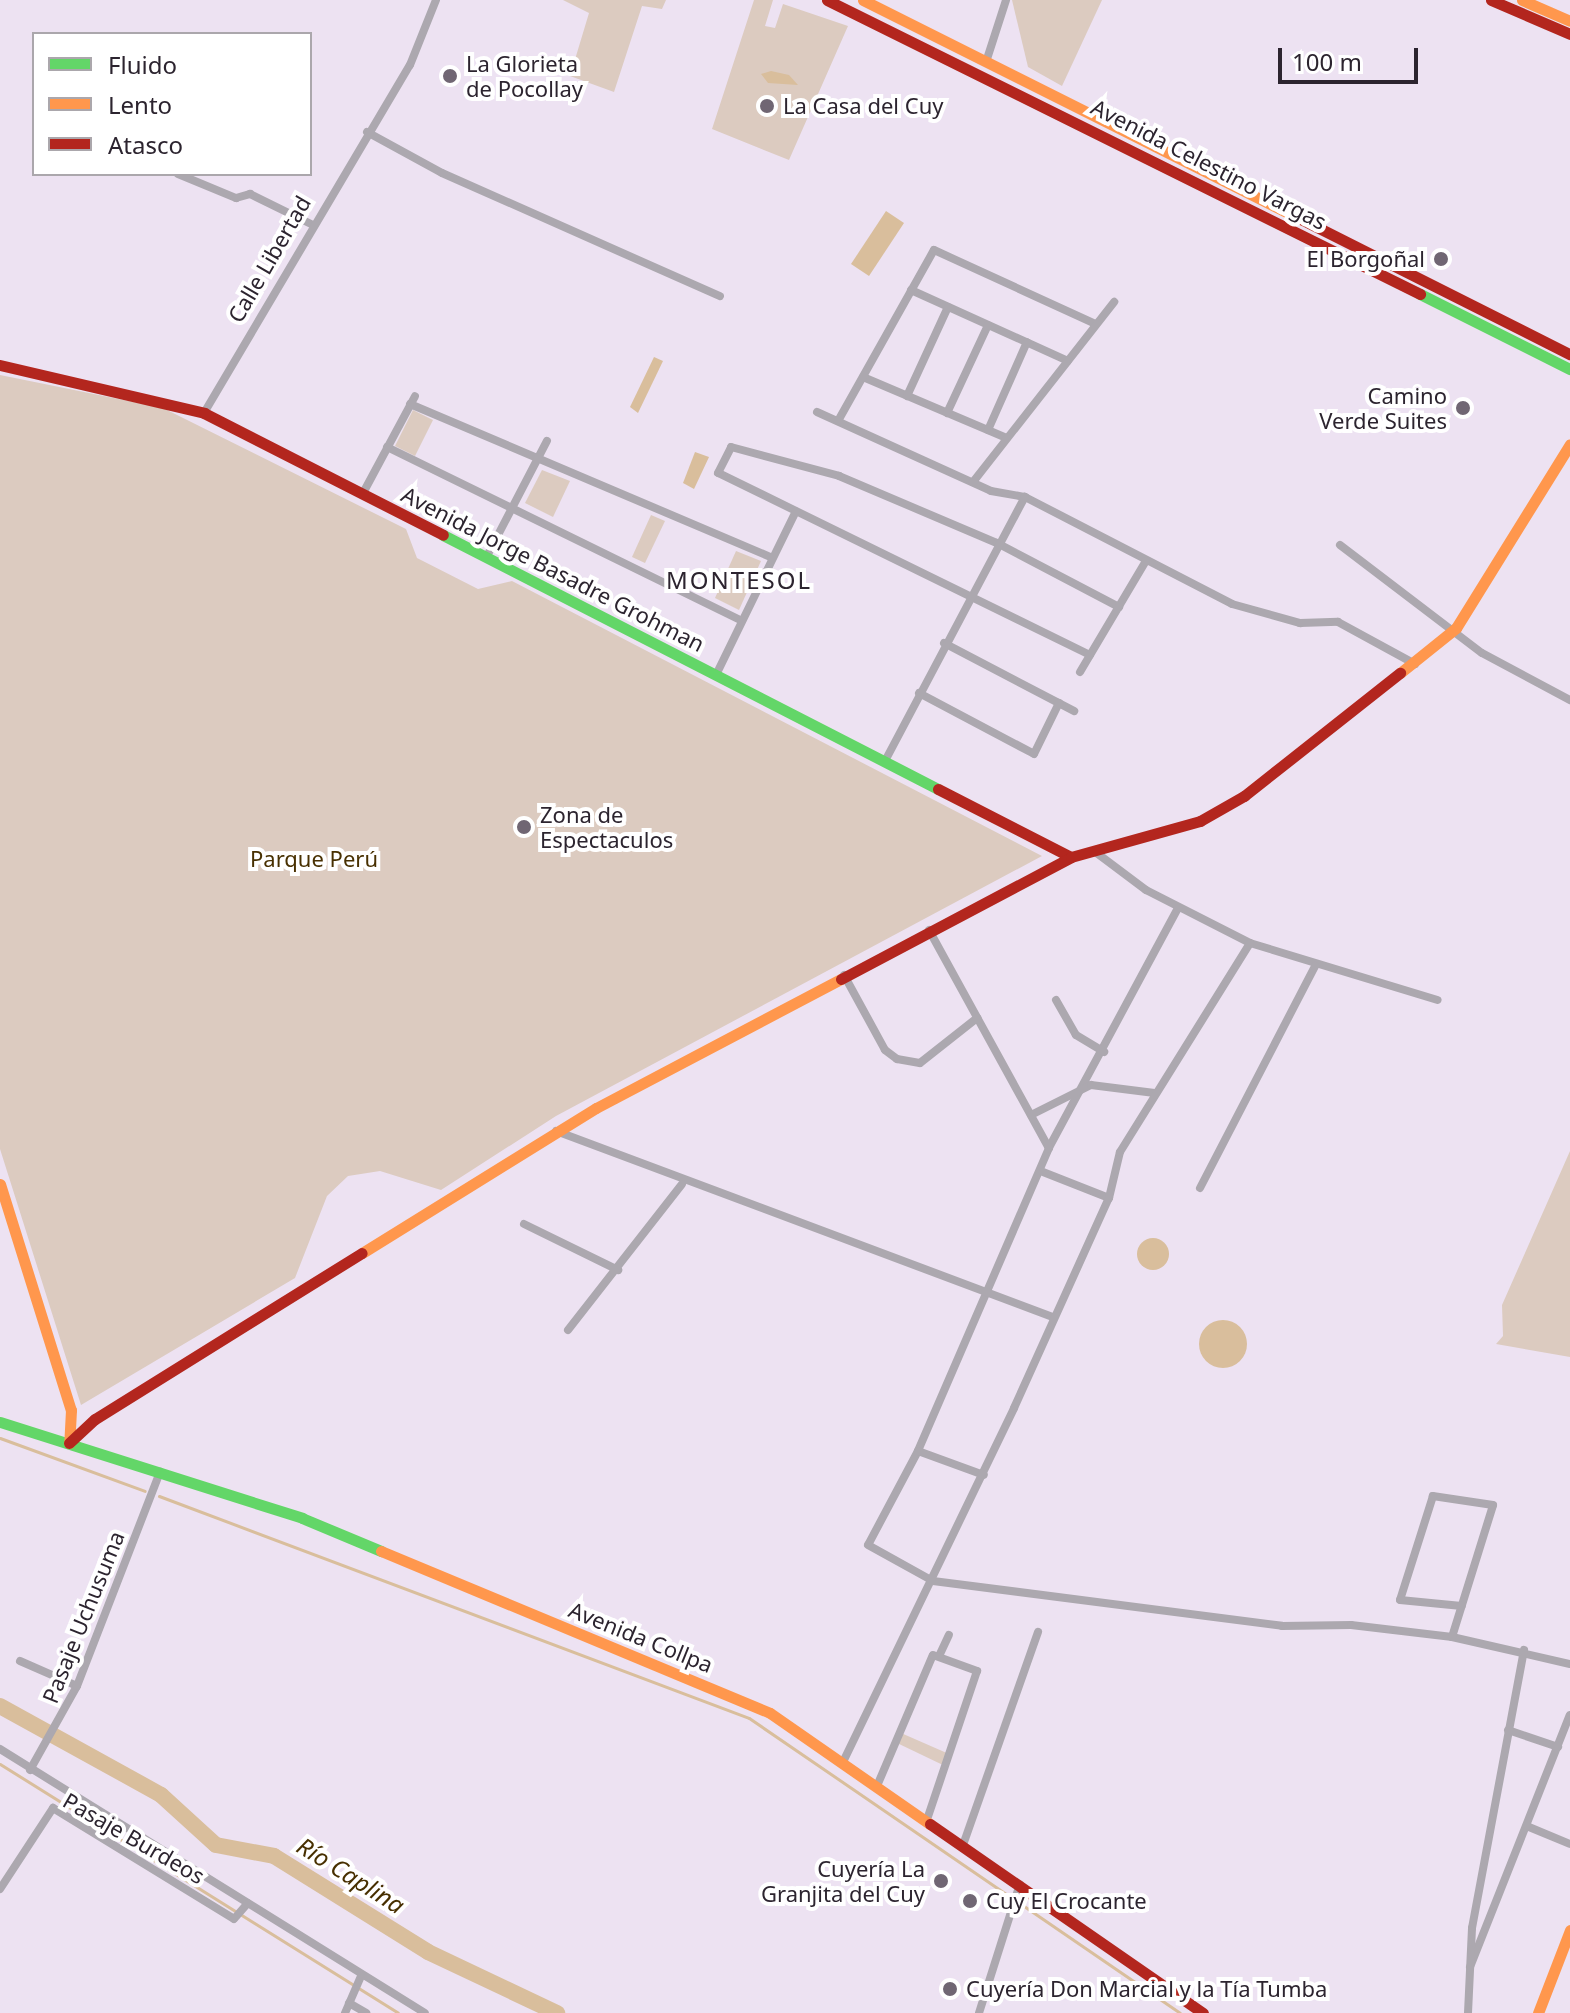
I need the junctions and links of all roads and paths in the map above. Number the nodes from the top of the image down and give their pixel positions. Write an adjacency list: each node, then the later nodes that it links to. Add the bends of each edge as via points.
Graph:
1 (436, 0): 14 (street, Calle Libertad, via 410,65)
2 (827, 0): 11 (main road, Avenida Celestino Vargas)
3 (863, 0): 9 (main road, Avenida Celestino Vargas)
4 (1006, 0): 9 (street)
5 (1491, 0): 8 (main road)
6 (1522, 0): 7 (main road)
7 (1570, 21)
8 (1570, 34)
9 (987, 59): 10 (main road, Avenida Celestino Vargas)
10 (1013, 73): 11 (main road); 12 (main road, Avenida Celestino Vargas)
11 (1007, 85): 13 (main road, Avenida Celestino Vargas)
12 (1092, 113): 13 (main road); 16 (main road, Avenida Celestino Vargas)
13 (1086, 124): 17 (main road, Avenida Celestino Vargas)
14 (367, 132): 18 (street, Calle Libertad); 23 (street, via 442,173)
15 (183, 176): 18 (street, via 236,198 250,194)
16 (1230, 182): 17 (main road); 19 (main road, Avenida Celestino Vargas)
17 (1224, 193): 20 (main road, Avenida Celestino Vargas)
18 (311, 224): 39 (street, Calle Libertad)
19 (1359, 248): 20 (main road); 22 (main road, Avenida Celestino Vargas)
20 (1355, 260): 22 (main road, Avenida Celestino Vargas)
21 (911, 290): 25 (street); 27 (street, via 934,250); 36 (street)
22 (1429, 290): 26 (main road, Avenida Celestino Vargas); 29 (main road, Avenida Celestino Vargas)
23 (720, 296)
24 (1114, 302): 27 (street)
25 (948, 307): 28 (street); 37 (street)
26 (1495, 316): 29 (main road); 31 (main road, Avenida Celestino Vargas)
27 (1096, 324): 33 (street)
28 (988, 325): 30 (street); 40 (street)
29 (1488, 328): 32 (main road, Avenida Celestino Vargas)
30 (1027, 342): 33 (street); 42 (street)
31 (1564, 352): 32 (main road)
32 (1550, 359): 35 (main road, Avenida Celestino Vargas)
33 (1068, 361): 43 (street)
34 (0, 365): 39 (main road, Avenida Jorge Basadre Grohman)
35 (1570, 369)
36 (863, 377): 37 (street); 41 (street)
37 (907, 396): 40 (street)
38 (817, 412): 41 (street)
39 (204, 413): 49 (main road, Avenida Jorge Basadre Grohman)
40 (947, 413): 42 (street)
41 (838, 421): 48 (street)
42 (988, 430): 43 (street)
43 (1007, 438): 48 (street)
44 (547, 441): 47 (street)
45 (1570, 444): 61 (main road)
46 (387, 447): 47 (street, via 412,400); 49 (street); 51 (street)
47 (536, 462): 51 (street); 56 (street)
48 (973, 482): 50 (street)
49 (362, 495): 55 (main road, Avenida Jorge Basadre Grohman)
50 (1025, 497): 53 (street); 57 (street)
51 (512, 509): 55 (street); 60 (street)
52 (796, 511): 53 (street, via 718,473 731,447 839,476); 56 (street); 58 (street)
53 (997, 543): 58 (street); 59 (street)
54 (1340, 545): 61 (street)
55 (486, 558): 66 (main road, Avenida Jorge Basadre Grohman)
56 (772, 558): 60 (street)
57 (1146, 561): 59 (street); 64 (street, via 1273,618 1351,627)
58 (968, 595): 62 (street); 63 (street)
59 (1119, 607): 63 (street)
60 (742, 621): 66 (street)
61 (1456, 628): 64 (main road); 68 (street, via 1482,653)
62 (944, 643): 67 (street); 69 (street)
63 (1090, 655): 65 (street)
64 (1415, 664): 72 (main road, via 1220,811)
65 (1080, 672)
66 (716, 675): 71 (main road, Avenida Jorge Basadre Grohman)
67 (919, 693): 69 (street, via 1034,754); 71 (street)
68 (1570, 700)
69 (1059, 703): 70 (street)
70 (1074, 711)
71 (885, 761): 73 (main road, Avenida Jorge Basadre Grohman)
72 (1094, 851): 73 (main road); 74 (street)
73 (1071, 857): 75 (main road)
74 (1178, 908): 76 (street); 82 (street)
75 (929, 930): 78 (main road); 81 (street)
76 (1250, 943): 77 (street); 84 (street)
77 (1315, 966): 80 (street); 91 (street)
78 (844, 975): 81 (street, via 885,1050 897,1059 920,1063); 86 (main road)
79 (1056, 1000): 82 (street, via 1076,1035)
80 (1438, 1000)
81 (977, 1018): 85 (street)
82 (1104, 1052): 83 (street)
83 (1081, 1093): 84 (street, via 1091,1085); 85 (street); 87 (street)
84 (1155, 1093): 92 (street, via 1112,1170)
85 (1031, 1115): 87 (street)
86 (555, 1131): 90 (street); 99 (main road, via 100,1416)
87 (1049, 1148): 88 (street)
88 (1043, 1172): 92 (street); 95 (street)
89 (0, 1184): 99 (main road, via 71,1410)
90 (682, 1184): 94 (street); 95 (street)
91 (1200, 1188)
92 (1109, 1198): 96 (street)
93 (524, 1224): 94 (street)
94 (618, 1270): 97 (street)
95 (987, 1298): 96 (street); 100 (street)
96 (1053, 1317): 102 (street)
97 (568, 1330)
98 (0, 1422): 99 (main road, Avenida Collpa)
99 (69, 1443): 101 (main road, Avenida Collpa)
100 (918, 1451): 102 (street); 103 (street, via 868,1545)
101 (160, 1472): 112 (street, Pasaje Uchusuma); 117 (main road, Avenida Collpa, via 302,1518 738,1699)
102 (984, 1475): 103 (street)
103 (933, 1581): 107 (street, via 1282,1626 1351,1625); 117 (street)
104 (1462, 1606): 104 (street, via 1400,1600 1433,1496 1493,1505); 107 (street)
105 (1038, 1632): 123 (street)
106 (949, 1635): 109 (street)
107 (1452, 1637): 108 (street)
108 (1524, 1650): 111 (street); 114 (street)
109 (940, 1654): 119 (street, via 900,1721); 120 (street, via 979,1675)
110 (20, 1661): 112 (street)
111 (1570, 1664)
112 (77, 1686): 118 (street, Pasaje Uchusuma)
113 (1570, 1715): 115 (street)
114 (1508, 1730): 115 (street); 128 (street)
115 (1558, 1747): 121 (street)
116 (0, 1749): 118 (street)
117 (843, 1762): 119 (main road, Avenida Collpa)
118 (30, 1770): 126 (street)
119 (877, 1786): 120 (main road, Avenida Collpa)
120 (927, 1820): 123 (main road, Avenida Collpa)
121 (1529, 1827): 122 (street); 128 (street)
122 (1570, 1844)
123 (963, 1845): 124 (main road, Avenida Collpa)
124 (1020, 1884): 134 (street); 135 (main road, Avenida Collpa)
125 (0, 1889): 126 (street, Pasaje Burdeos, via 53,1808 234,1919)
126 (244, 1909): 129 (street)
127 (1570, 1930): 137 (main road)
128 (1466, 1976): 136 (street)
129 (358, 1984): 130 (street); 133 (street)
130 (349, 2003): 131 (street); 132 (street)
131 (345, 2013)
132 (366, 2013)
133 (425, 2013)
134 (979, 2013)
135 (1203, 2013)
136 (1468, 2013)
137 (1538, 2013)

